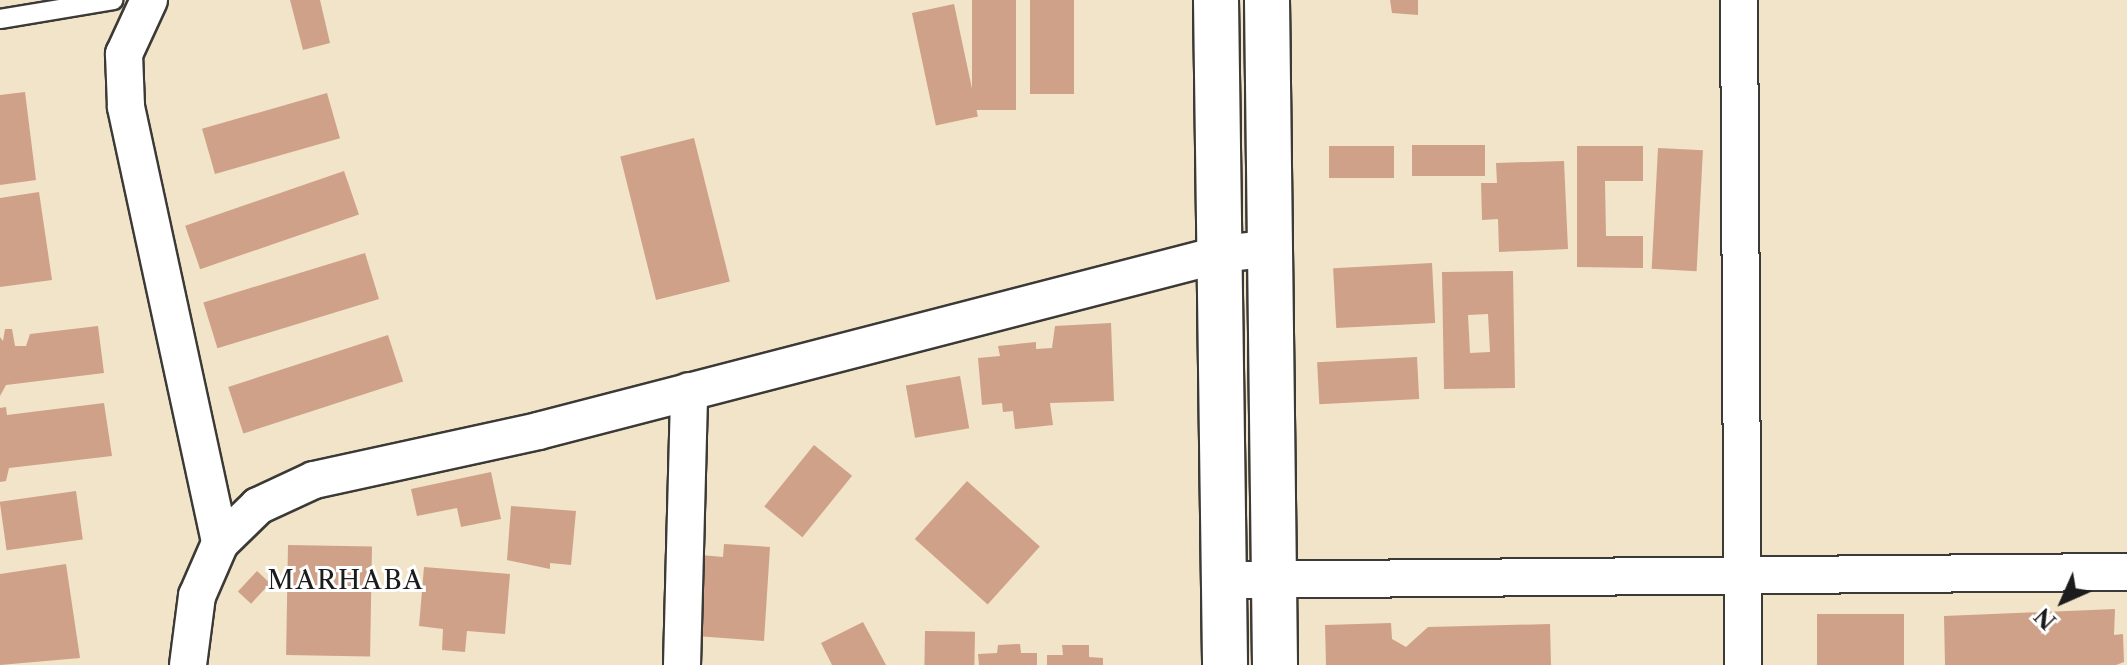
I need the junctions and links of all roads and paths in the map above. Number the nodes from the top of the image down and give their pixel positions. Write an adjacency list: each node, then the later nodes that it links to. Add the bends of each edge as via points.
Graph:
1 (113, 0): 6 (lane)
2 (149, 0): 10 (street, via 124,54 126,107)
3 (1216, 0): 8 (street)
4 (1267, 0): 7 (street)
5 (1739, 0): 12 (street)
6 (0, 19)
7 (1272, 248): 8 (street); 14 (street)
8 (1222, 254): 9 (street); 13 (street)
9 (689, 391): 10 (street, via 314,480 258,506); 16 (street)
10 (220, 543): 15 (street, via 197,596)
11 (2127, 572): 12 (street)
12 (1745, 575): 14 (street); 19 (street)
13 (1222, 580): 14 (street); 17 (street)
14 (1274, 580): 18 (street)
15 (188, 665)
16 (682, 665)
17 (1225, 665)
18 (1275, 665)
19 (1743, 665)

